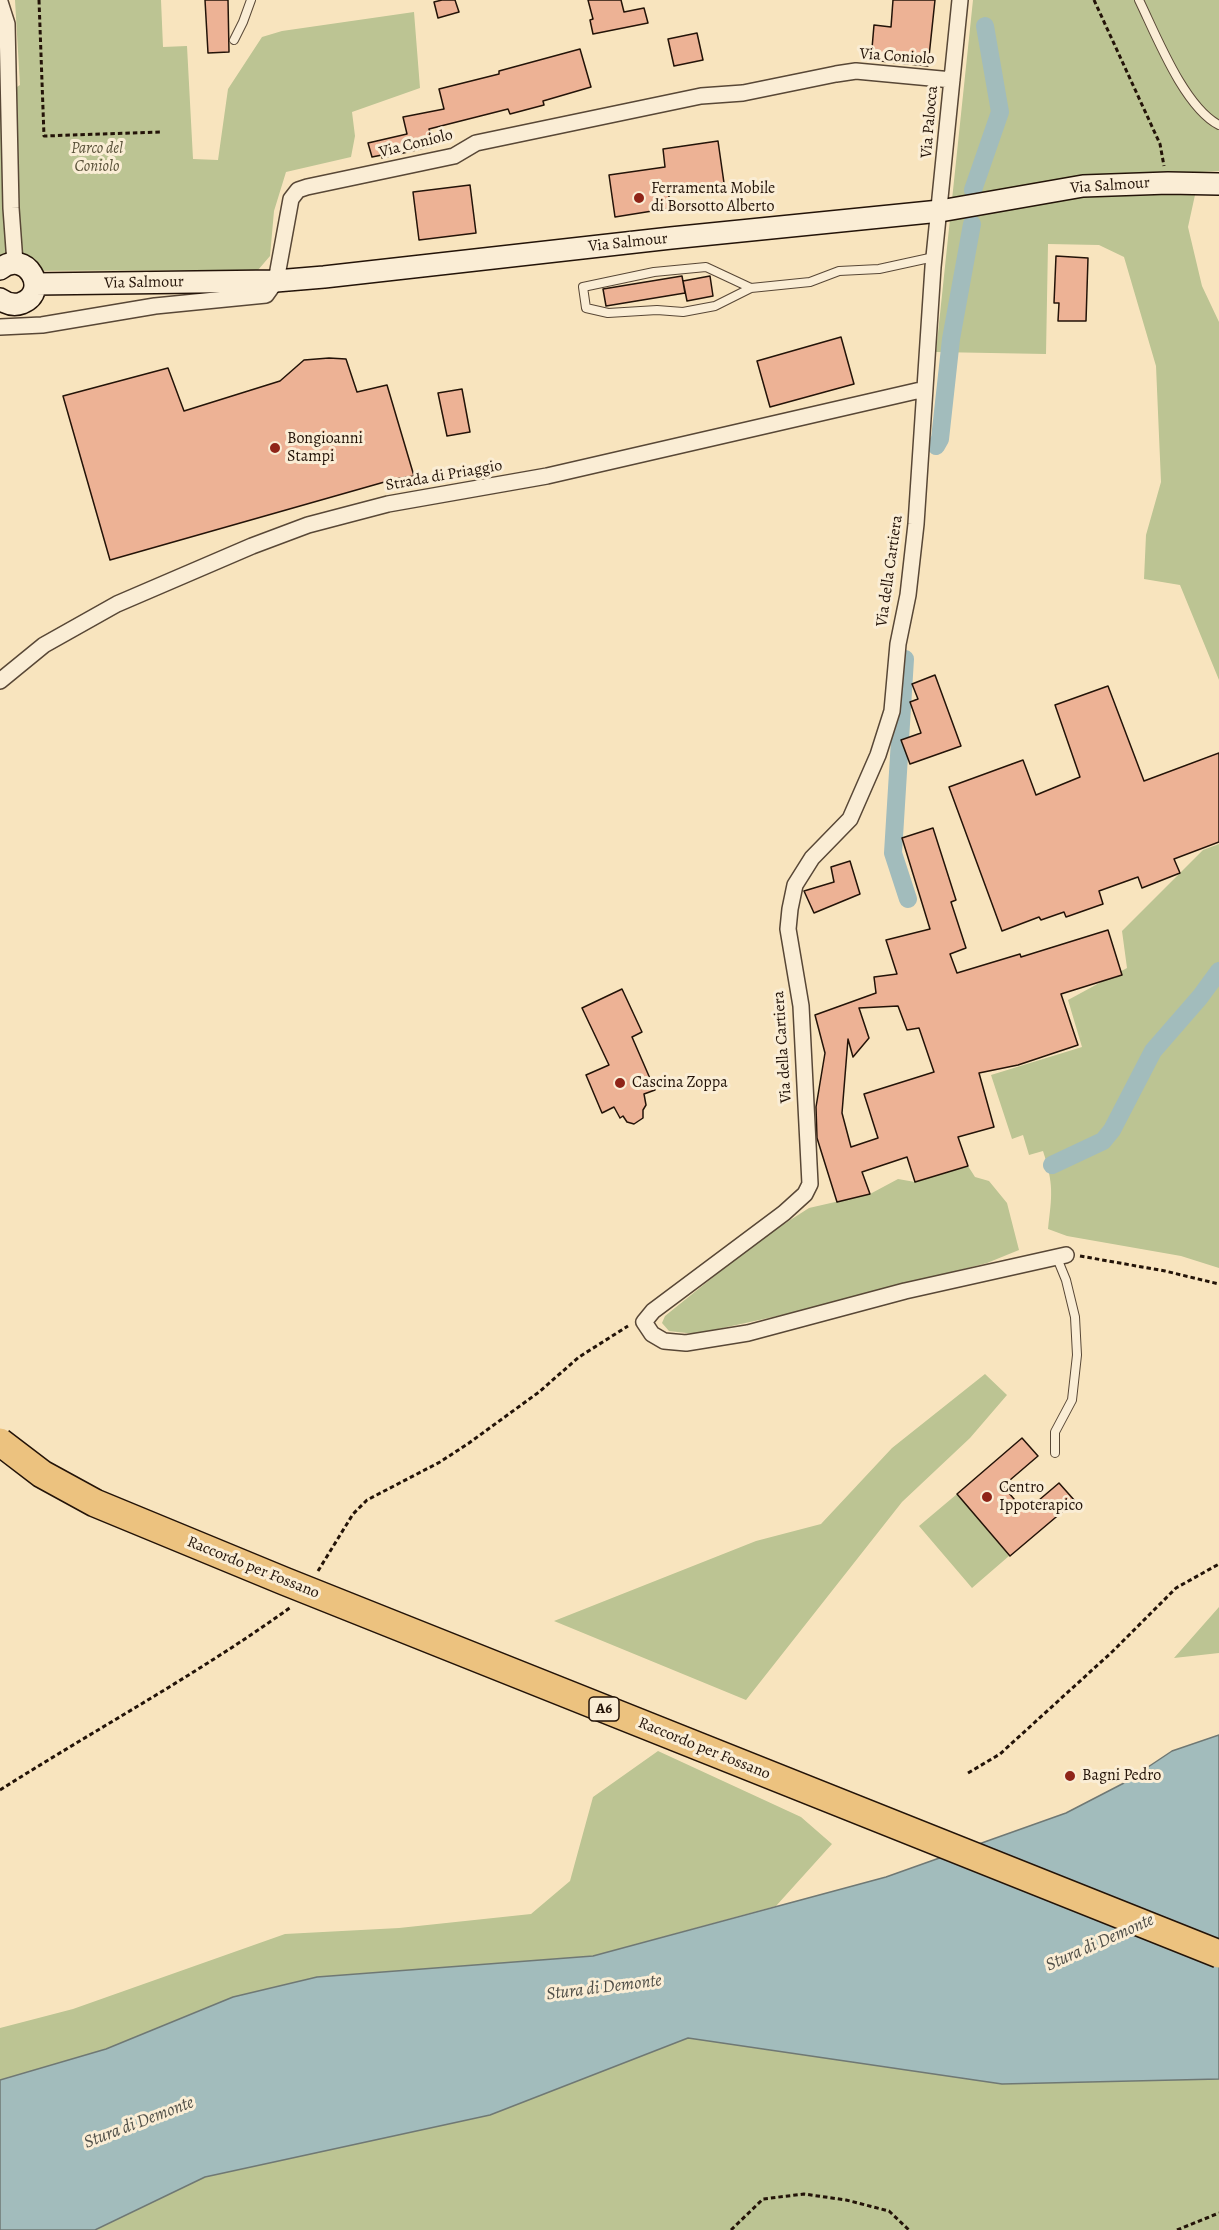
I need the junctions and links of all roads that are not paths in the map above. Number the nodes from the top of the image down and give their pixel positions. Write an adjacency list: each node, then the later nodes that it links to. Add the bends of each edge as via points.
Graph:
1 (251, 0): 5 (lane)
2 (960, 0): 6 (street, Via Palocca)
3 (1139, 0): 7 (lane, via 1191,98 1209,120)
4 (0, 2): 11 (street, via 7,24 11,208)
5 (234, 40)
6 (952, 80): 9 (street, Via Palocca); 12 (street, Via Coniolo, via 856,71 743,93 701,96 476,143 454,156 298,189 291,199)
7 (1219, 125)
8 (1219, 184): 9 (main road, Via Salmour, via 1083,186)
9 (940, 211): 10 (street, Via della Cartiera); 12 (main road, Via Salmour)
10 (934, 257): 14 (lane, via 839,271 810,282); 17 (street, Via della Cartiera)
11 (7, 266): 13 (main road, via 27,267)
12 (276, 280): 13 (main road, Via Salmour); 16 (street, via 266,295 155,306 42,325)
13 (35, 284): 15 (main road, via 25,302 11,304)
14 (751, 288): 14 (lane, via 715,306 683,312 608,313 586,308 583,287 654,272 705,267)
15 (0, 298)
16 (0, 327)
17 (925, 389): 18 (street, Strada di Priaggio, via 547,476 388,504 308,525 117,604 44,645); 19 (street, Via della Cartiera, via 916,524 892,711 850,819 812,858 795,885 789,909 788,929 801,1006 810,1184 784,1213 653,1311 644,1322 652,1334 664,1341 686,1343 748,1333 905,1291)
18 (0, 681)
19 (1062, 1257): 21 (lane, via 1075,1317 1077,1355 1072,1400 1055,1432)
20 (0, 1442): 22 (highway, Raccordo per Fossano / A6, bridge, via 42,1474 95,1503)
21 (1054, 1453)
22 (1219, 1954)

